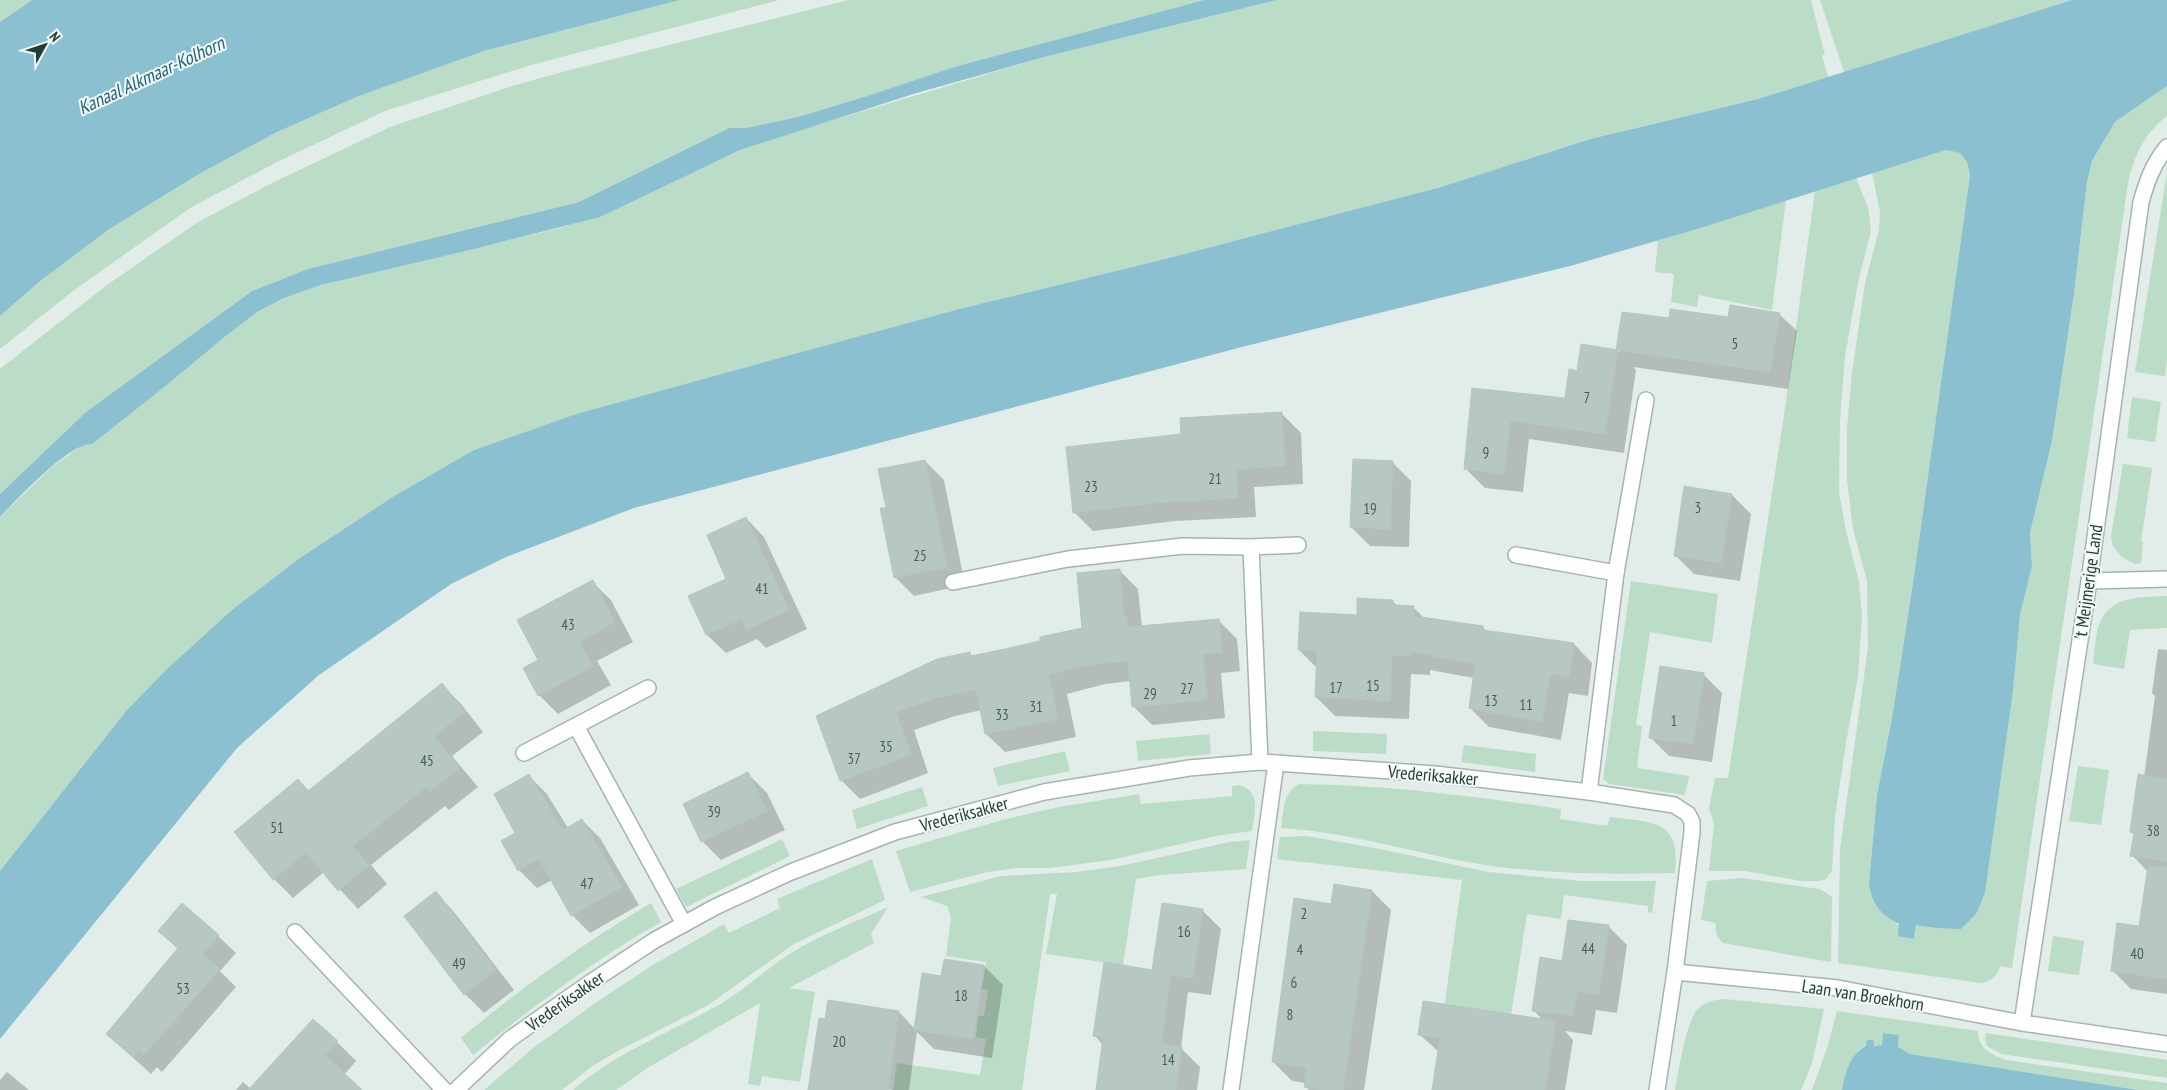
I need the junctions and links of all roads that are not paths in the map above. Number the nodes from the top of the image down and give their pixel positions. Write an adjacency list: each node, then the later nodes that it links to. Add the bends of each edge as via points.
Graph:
1 (2167, 147): 8 (street, 't Meijmerige Land, via 2149,176 2141,202)
2 (1646, 400): 6 (street)
3 (1298, 545): 4 (street)
4 (1251, 547): 9 (street, via 1183,546 1078,558); 13 (street)
5 (1516, 555): 6 (street)
6 (1616, 572): 15 (street)
7 (2167, 579): 8 (street)
8 (2089, 581): 19 (street, 't Meijmerige Land)
9 (953, 582)
10 (648, 688): 11 (street)
11 (576, 726): 12 (street); 16 (street)
12 (524, 753)
13 (1260, 762): 14 (street, Vrederiksakker); 16 (street, Vrederiksakker, via 1189,768 1044,792 895,832 791,872)
14 (1276, 763): 15 (street, Vrederiksakker, via 1435,774); 23 (street)
15 (1590, 792): 18 (street, Vrederiksakker, via 1674,805 1688,814 1692,822)
16 (684, 924): 22 (street, Vrederiksakker, via 591,982 518,1034)
17 (295, 932): 21 (street)
18 (1675, 972): 19 (street, Laan van Broekhorn, via 1838,988); 24 (street)
19 (2022, 1023): 20 (street, Laan van Broekhorn)
20 (2167, 1044)
21 (444, 1090)
22 (456, 1090)
23 (1231, 1090)
24 (1657, 1090)

